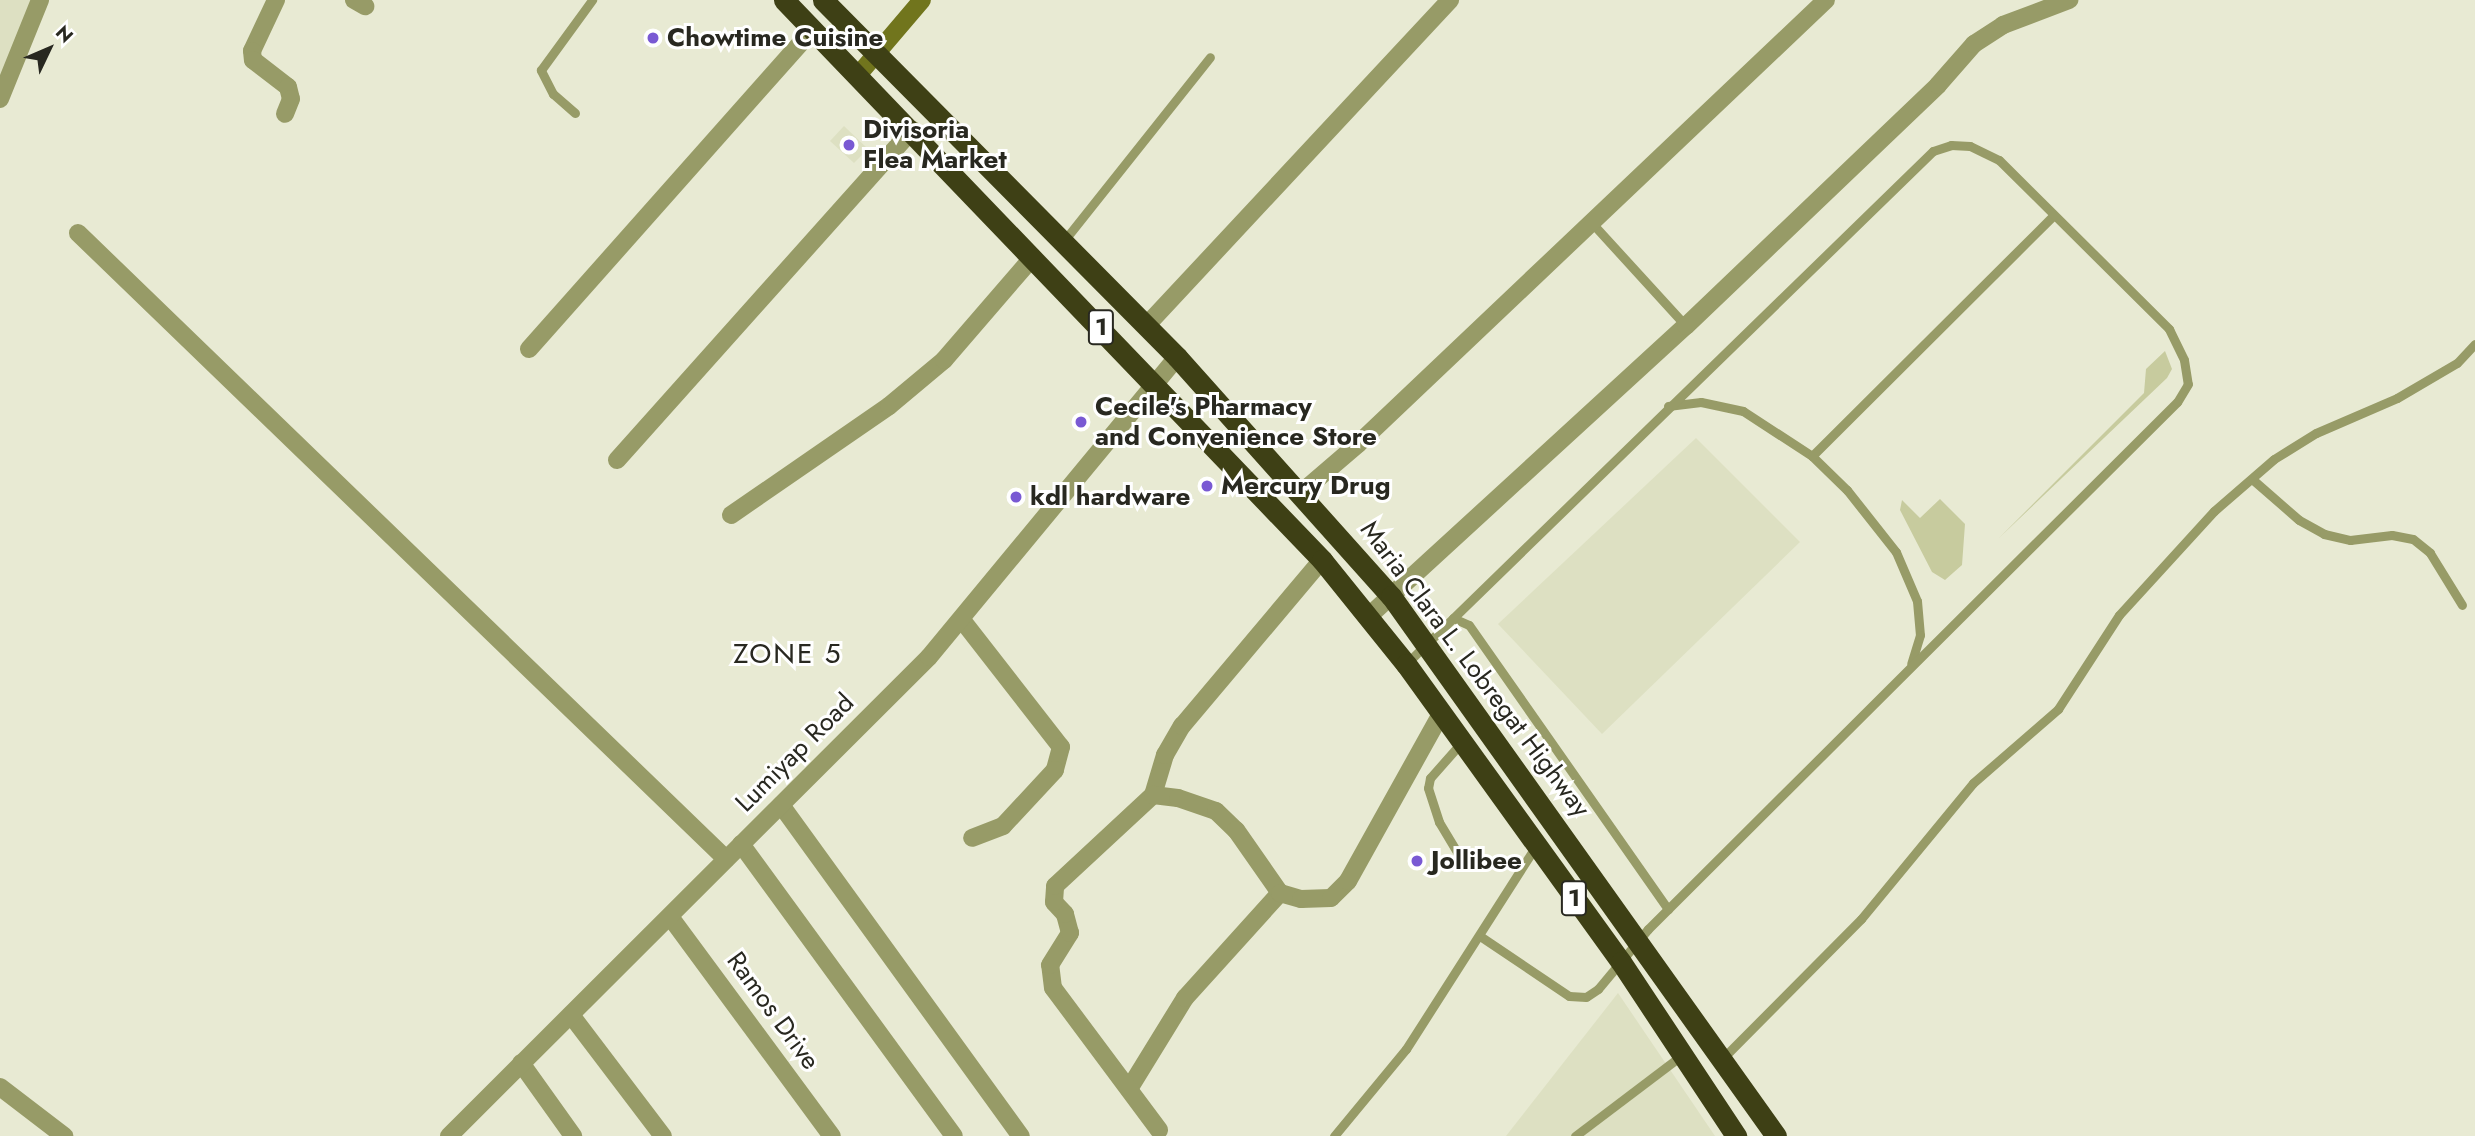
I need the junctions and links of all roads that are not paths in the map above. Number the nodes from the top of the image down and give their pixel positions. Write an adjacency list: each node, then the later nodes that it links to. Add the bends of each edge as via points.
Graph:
1 (40, 0): 14 (street)
2 (276, 0): 16 (street, via 252,51 253,60 288,87 291,99)
3 (592, 0): 15 (lane, via 541,70 553,94)
4 (784, 0): 10 (highway, Maria Clara L. Lobregat Highway / 1)
5 (823, 0): 11 (highway, Maria Clara L. Lobregat Highway / 1)
6 (922, 0): 11 (street)
7 (1450, 0): 23 (street)
8 (1826, 0): 19 (street)
9 (2069, 0): 24 (street, via 2003,24 1974,44 1938,85)
10 (813, 29): 13 (highway, Maria Clara L. Lobregat Highway / 1); 26 (street)
11 (878, 54): 13 (street); 21 (highway, Maria Clara L. Lobregat Highway / 1)
12 (1210, 57): 21 (lane)
13 (859, 74): 17 (highway, Maria Clara L. Lobregat Highway / 1)
14 (0, 99)
15 (575, 113)
16 (285, 114)
17 (912, 130): 22 (highway, Maria Clara L. Lobregat Highway / 1); 31 (street)
18 (2053, 216): 29 (lane, via 1999,160 1970,146 1951,145 1933,151); 30 (lane); 43 (lane, via 2169,329 2184,360 2188,384 2177,402)
19 (1590, 220): 24 (lane); 33 (street, via 1358,444)
20 (78, 233): 51 (street)
21 (1063, 242): 23 (highway, Maria Clara L. Lobregat Highway / 1)
22 (1033, 257): 28 (highway, Maria Clara L. Lobregat Highway / 1); 34 (street, via 944,360 889,406)
23 (1146, 326): 27 (highway, Maria Clara L. Lobregat Highway / 1)
24 (1686, 326): 36 (street)
25 (2475, 344): 32 (lane, via 2457,362 2397,398 2316,433)
26 (529, 349)
27 (1177, 357): 28 (street, Lumiyap Road); 33 (highway, Maria Clara L. Lobregat Highway / 1)
28 (1155, 384): 35 (highway, Maria Clara L. Lobregat Highway / 1); 40 (street, Lumiyap Road)
29 (1668, 406): 30 (lane, via 1701,402 1743,411); 39 (lane)
30 (1812, 456): 43 (lane, via 1847,490 1896,552 1917,601 1920,635)
31 (617, 460)
32 (2252, 479): 37 (lane, via 2323,534 2350,540 2392,535 2413,539 2430,553); 61 (lane, via 2214,510 2119,615 2058,709 1973,782 1861,919)
33 (1302, 492): 36 (highway, Maria Clara L. Lobregat Highway / 1)
34 (731, 516)
35 (1322, 560): 38 (highway, Maria Clara L. Lobregat Highway / 1); 46 (street, via 1182,726 1166,755)
36 (1391, 596): 38 (street); 41 (highway, Maria Clara L. Lobregat Highway / 1)
37 (2462, 605)
38 (1369, 616): 42 (highway, Maria Clara L. Lobregat Highway / 1)
39 (1453, 618): 41 (lane); 54 (lane, via 1469,625)
40 (962, 620): 47 (street, Lumiyap Road); 48 (street, via 1061,747 1055,770 1003,826)
41 (1427, 644): 42 (lane); 57 (highway, Maria Clara L. Lobregat Highway / 1)
42 (1406, 664): 44 (highway, Maria Clara L. Lobregat Highway / 1)
43 (1909, 668): 54 (lane)
44 (1441, 714): 45 (highway, Maria Clara L. Lobregat Highway / 1); 53 (street, via 1339,892 1322,900)
45 (1461, 743): 50 (highway, Maria Clara L. Lobregat Highway / 1); 52 (lane, via 1430,778 1428,788 1439,822)
46 (1153, 795): 53 (street, via 1216,811 1236,830); 64 (street, via 1062,876 1053,894 1070,933 1050,965 1053,988)
47 (781, 805): 49 (street, Lumiyap Road); 72 (street)
48 (972, 838)
49 (741, 844): 51 (street, Lumiyap Road); 71 (street)
50 (1536, 846): 56 (lane); 58 (highway, Maria Clara L. Lobregat Highway / 1)
51 (726, 859): 55 (street, Lumiyap Road)
52 (1466, 867)
53 (1280, 893): 64 (street, via 1185,998)
54 (1668, 909): 57 (lane)
55 (671, 918): 59 (street, Lumiyap Road); 70 (street, Ramos Drive)
56 (1480, 936): 58 (lane, via 1570,996 1586,996); 73 (lane, via 1406,1049)
57 (1639, 939): 58 (lane); 61 (highway, Maria Clara L. Lobregat Highway / 1)
58 (1621, 962): 60 (highway, Maria Clara L. Lobregat Highway / 1)
59 (571, 1015): 62 (street, Lumiyap Road); 69 (street)
60 (1682, 1055): 74 (lane); 75 (highway, Maria Clara L. Lobregat Highway / 1)
61 (1723, 1058): 76 (highway, Maria Clara L. Lobregat Highway / 1)
62 (520, 1063): 67 (street, Lumiyap Road); 68 (street)
63 (0, 1087): 66 (street)
64 (1129, 1088): 65 (street)
65 (1159, 1130)
66 (64, 1136)
67 (449, 1136)
68 (573, 1136)
69 (663, 1136)
70 (832, 1136)
71 (954, 1136)
72 (1021, 1136)
73 (1334, 1136)
74 (1575, 1136)
75 (1736, 1136)
76 (1776, 1136)

